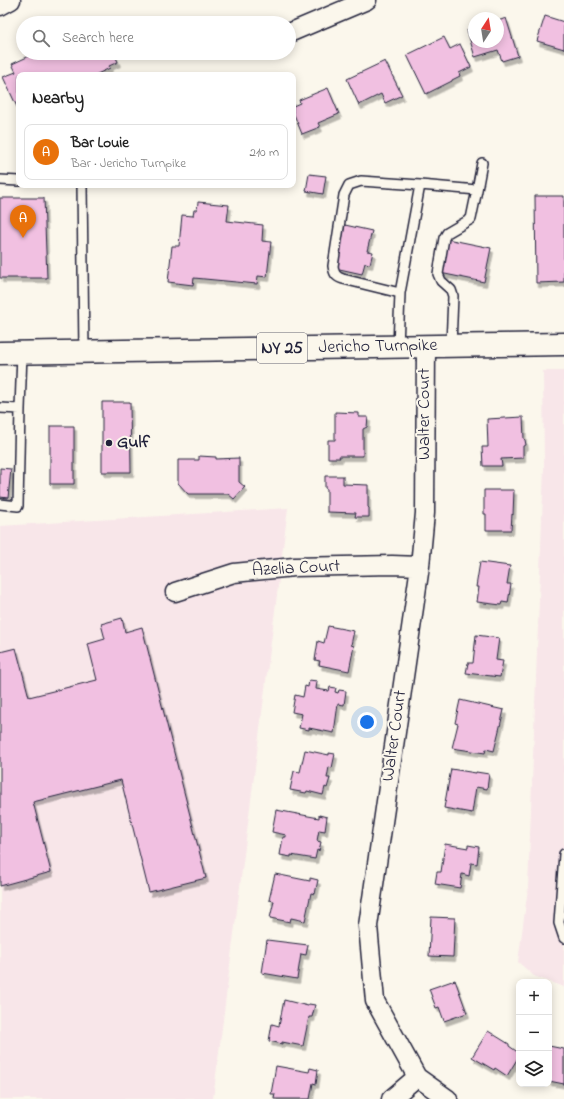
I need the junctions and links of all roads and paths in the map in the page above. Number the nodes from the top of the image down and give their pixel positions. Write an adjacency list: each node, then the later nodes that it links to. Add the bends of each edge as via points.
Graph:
1 (11, 0): 3 (street)
2 (367, 0): 4 (street)
3 (0, 6)
4 (296, 30)
5 (482, 163): 10 (lane)
6 (0, 180): 7 (lane)
7 (16, 181)
8 (420, 185): 10 (lane); 11 (lane); 11 (lane, via 361,181 349,185 344,196 334,272 337,277 343,279)
9 (82, 188): 16 (lane)
10 (477, 190): 15 (lane, via 471,219 447,233 444,238 438,274 440,281 451,290 453,296)
11 (400, 293): 13 (lane)
12 (564, 344): 15 (main road, Jericho Turnpike / NY 25)
13 (398, 346): 14 (main road, Jericho Turnpike / NY 25); 16 (main road, Jericho Turnpike / NY 25)
14 (426, 346): 15 (main road, Jericho Turnpike / NY 25); 22 (street, Walter Court, via 425,513)
15 (451, 346)
16 (84, 352): 18 (main road, Jericho Turnpike / NY 25)
17 (0, 353): 18 (main road, Jericho Turnpike / NY 25)
18 (22, 353): 20 (lane)
19 (0, 408): 20 (lane)
20 (20, 409): 21 (lane, via 18,506)
21 (0, 504)
22 (420, 566): 23 (street, Azelia Court, via 294,567 234,573); 26 (street, Walter Court, via 368,926 375,1001)
23 (176, 592)
24 (564, 854): 25 (lane, via 559,923)
25 (564, 938)
26 (417, 1077): 27 (street); 28 (street, Walter Court)
27 (391, 1099)
28 (448, 1099)

